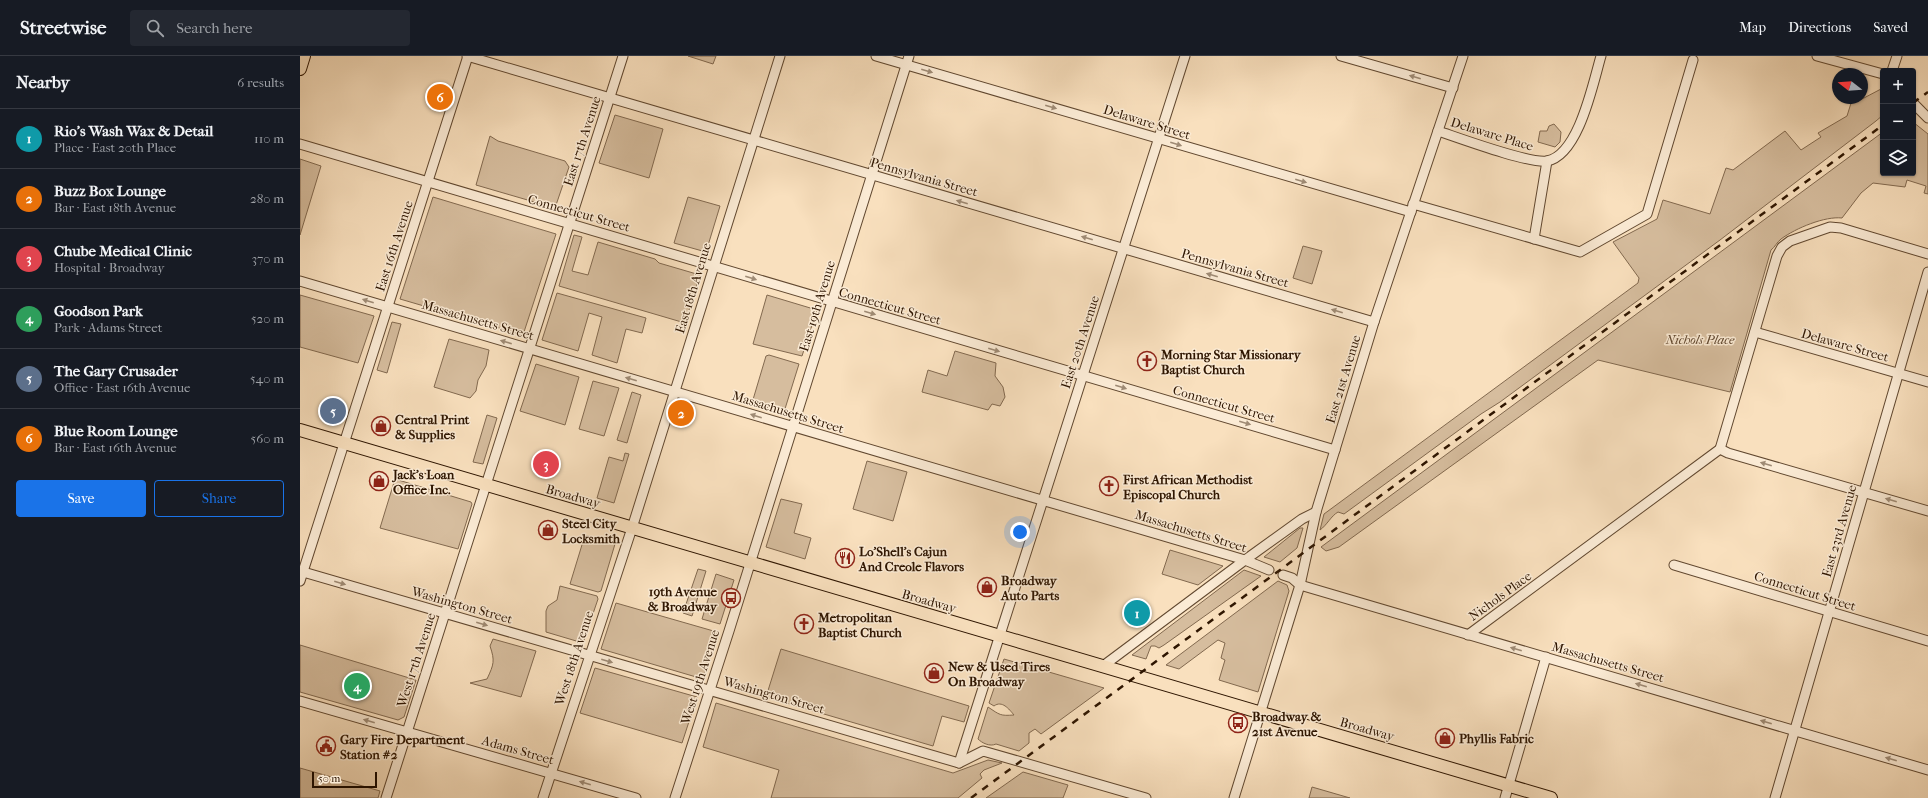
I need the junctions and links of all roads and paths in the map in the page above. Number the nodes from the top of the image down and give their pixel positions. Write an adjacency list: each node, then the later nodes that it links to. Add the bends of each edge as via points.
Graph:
1 (304, 56): 16 (main road)
2 (468, 56): 19 (street, Pennsylvania Street); 28 (street, East 16th Avenue)
3 (623, 56): 19 (street, East 17th Avenue)
4 (780, 56): 24 (street, East 18th Avenue)
5 (876, 56): 14 (street, Delaware Street)
6 (909, 56): 14 (street, East 19th Avenue)
7 (1185, 56): 23 (street, East 20th Avenue)
8 (1340, 56): 18 (street, one-way to 8)
9 (1463, 56): 18 (street, East 21st Avenue)
10 (1601, 56): 26 (street, Delaware Place, via 1574,138 1562,153)
11 (1817, 56): 17 (street)
12 (1897, 56): 15 (street)
13 (1693, 60): 31 (street, Delaware Street, via 1648,214 1580,252)
14 (906, 65): 23 (street, Delaware Street, one-way to 23); 27 (street, East 19th Avenue)
15 (1893, 68)
16 (300, 69)
17 (1880, 73)
18 (1453, 88): 22 (street, East 21st Avenue)
19 (609, 98): 24 (street, Pennsylvania Street); 30 (street, East 17th Avenue)
20 (1914, 104): 21 (street)
21 (1928, 118)
22 (1438, 131): 26 (street, Delaware Place, via 1528,159); 29 (street, East 21st Avenue)
23 (1159, 139): 29 (street, Delaware Street, one-way to 29); 32 (street, East 20th Avenue)
24 (753, 140): 27 (street, Pennsylvania Street); 34 (street, East 18th Avenue)
25 (300, 144): 28 (street, Connecticut Street)
26 (1547, 161): 31 (street)
27 (872, 175): 32 (street, Pennsylvania Street, one-way to 27); 37 (street, East 19th Avenue)
28 (428, 182): 30 (street, Connecticut Street); 38 (street, East 16th Avenue)
29 (1412, 208): 31 (street, Delaware Street); 39 (street, East 21st Avenue)
30 (569, 224): 34 (street, Connecticut Street); 41 (street, East 17th Avenue)
31 (1534, 239)
32 (1123, 249): 39 (street, Pennsylvania Street, one-way to 32); 43 (street, East 20th Avenue)
33 (1928, 254): 40 (street, via 1841,228 1830,227 1793,240 1780,250)
34 (713, 266): 37 (street, Connecticut Street, one-way to 37); 45 (street, East 18th Avenue)
35 (1928, 272): 42 (street, East 23rd Avenue)
36 (300, 281): 38 (street, Massachusetts Street, one-way to 36)
37 (832, 302): 43 (street, Connecticut Street, one-way to 43); 46 (street, East 19th Avenue)
38 (389, 307): 41 (street, Massachusetts Street, one-way to 38); 48 (street, East 16th Avenue)
39 (1374, 322): 50 (street, East 21st Avenue)
40 (1755, 332): 42 (street, Delaware Street); 49 (street)
41 (530, 349): 45 (street, Massachusetts Street, one-way to 41); 51 (street, East 17th Avenue)
42 (1898, 374): 44 (street, Delaware Street); 52 (street, East 23rd Avenue)
43 (1083, 376): 50 (street, Connecticut Street, one-way to 50); 53 (street, East 20th Avenue)
44 (1928, 382)
45 (674, 391): 46 (street, Massachusetts Street, one-way to 45); 56 (street, East 18th Avenue)
46 (793, 427): 53 (street, Massachusetts Street); 58 (street, East 19th Avenue)
47 (300, 430): 48 (main road, Broadway)
48 (345, 443): 51 (main road, Broadway); 61 (street, East 16th Avenue)
49 (1720, 449): 52 (street, one-way to 49); 66 (street, Nichols Place)
50 (1335, 450): 54 (street, East 21st Avenue)
51 (486, 485): 56 (main road, Broadway); 65 (street, West 17th Avenue)
52 (1863, 492): 55 (street, one-way to 52); 64 (street, East 23rd Avenue)
53 (1043, 500): 57 (street, Massachusetts Street); 67 (street, East 20th Avenue)
54 (1316, 512): 57 (street, via 1302,519); 63 (street, East 21st Avenue)
55 (1928, 512)
56 (632, 528): 58 (main road, Broadway); 69 (street, West 18th Avenue)
57 (1245, 560): 60 (street, Massachusetts Street); 71 (street)
58 (750, 563): 67 (main road, Broadway); 72 (street, West 19th Avenue)
59 (1674, 565): 64 (street, Connecticut Street)
60 (1269, 570)
61 (301, 575): 65 (street, Washington Street, one-way to 65)
62 (1283, 575): 63 (street, Massachusetts Street)
63 (1300, 585): 66 (street, Massachusetts Street); 74 (street, East 21st Avenue)
64 (1829, 612): 68 (street, Connecticut Street); 75 (street, East 23rd Avenue)
65 (444, 613): 69 (street, Washington Street, one-way to 69); 76 (street, West 17th Avenue)
66 (1468, 635): 70 (street, Massachusetts Street, one-way to 66)
67 (1000, 636): 71 (main road, Broadway); 77 (street, East 20th Avenue)
68 (1928, 641)
69 (588, 655): 72 (street, Washington Street, one-way to 72); 79 (street, West 18th Avenue)
70 (1546, 658): 75 (street, Massachusetts Street, one-way to 70); 80 (street)
71 (1103, 666): 74 (main road, Broadway)
72 (709, 690): 77 (street, Washington Street); 84 (street, West 19th Avenue)
73 (300, 701): 76 (street, Adams Street, one-way to 73)
74 (1261, 713): 80 (main road, Broadway); 86 (street, East 21st Avenue)
75 (1794, 730): 78 (street, Massachusetts Street, one-way to 75); 89 (street, East 23rd Avenue)
76 (407, 732): 79 (street, Adams Street); 81 (street, West 17th Avenue)
77 (960, 763): 85 (street, via 983,751)
78 (1928, 770)
79 (551, 773): 82 (street, West 18th Avenue); 83 (street, Adams Street, one-way to 79)
80 (1508, 786): 87 (street); 88 (main road, Broadway)
81 (386, 798)
82 (543, 798)
83 (636, 798)
84 (674, 798)
85 (1146, 798)
86 (1234, 798)
87 (1504, 798)
88 (1551, 798)
89 (1775, 798)

